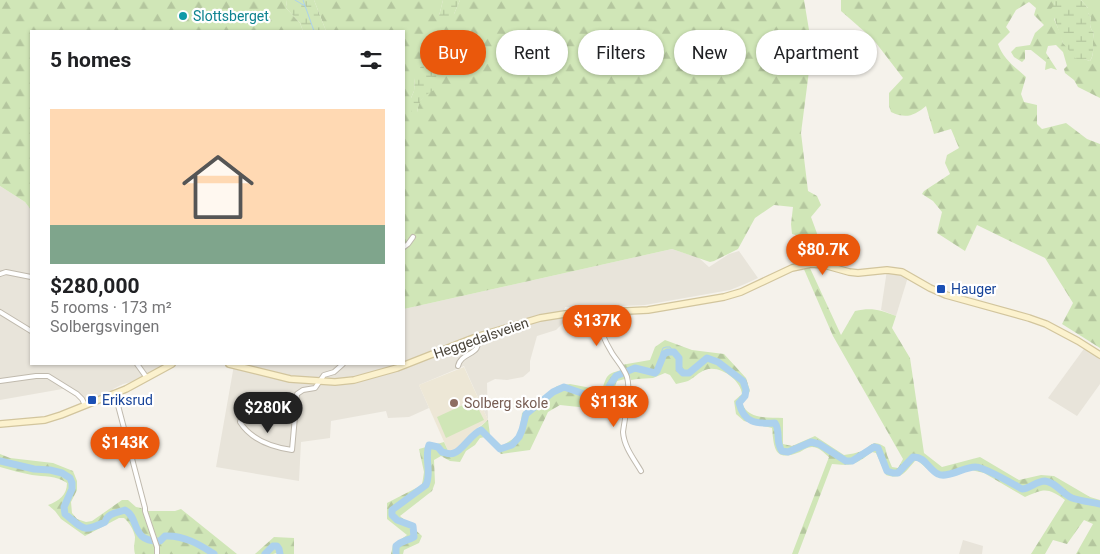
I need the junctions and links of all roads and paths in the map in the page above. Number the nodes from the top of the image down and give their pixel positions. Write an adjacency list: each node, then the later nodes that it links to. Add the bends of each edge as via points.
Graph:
1 (413, 238): 2 (street)
2 (405, 246)
3 (0, 274): 4 (street, via 6,272)
4 (30, 277)
5 (0, 312): 7 (street)
6 (596, 313): 8 (main road, Heggedalsveien, via 548,316); 9 (main road, Heggedalsveien, via 648,310 724,298 791,268 805,265 824,265 858,273 892,270 902,272 946,296 1046,324); 24 (street, via 605,342 625,372 628,388 623,432 628,449)
7 (30, 330)
8 (476, 337): 15 (main road, Heggedalsveien); 16 (street, via 478,348 462,359)
9 (1100, 355)
10 (138, 365): 17 (street)
11 (170, 365): 17 (main road)
12 (233, 365): 19 (main road, Heggedalsveien, via 282,378)
13 (342, 365): 19 (street, via 324,375)
14 (405, 365): 19 (main road, Heggedalsveien, via 354,380)
15 (405, 365)
16 (458, 366)
17 (147, 378): 20 (main road)
18 (0, 381): 21 (street, via 48,376 77,394)
19 (321, 382): 22 (street, via 315,388 297,394 292,450 265,443 250,434 240,422 242,413)
20 (114, 394): 21 (main road); 25 (street)
21 (85, 405): 23 (main road, via 45,420)
22 (251, 408)
23 (0, 424)
24 (641, 471)
25 (157, 554)

